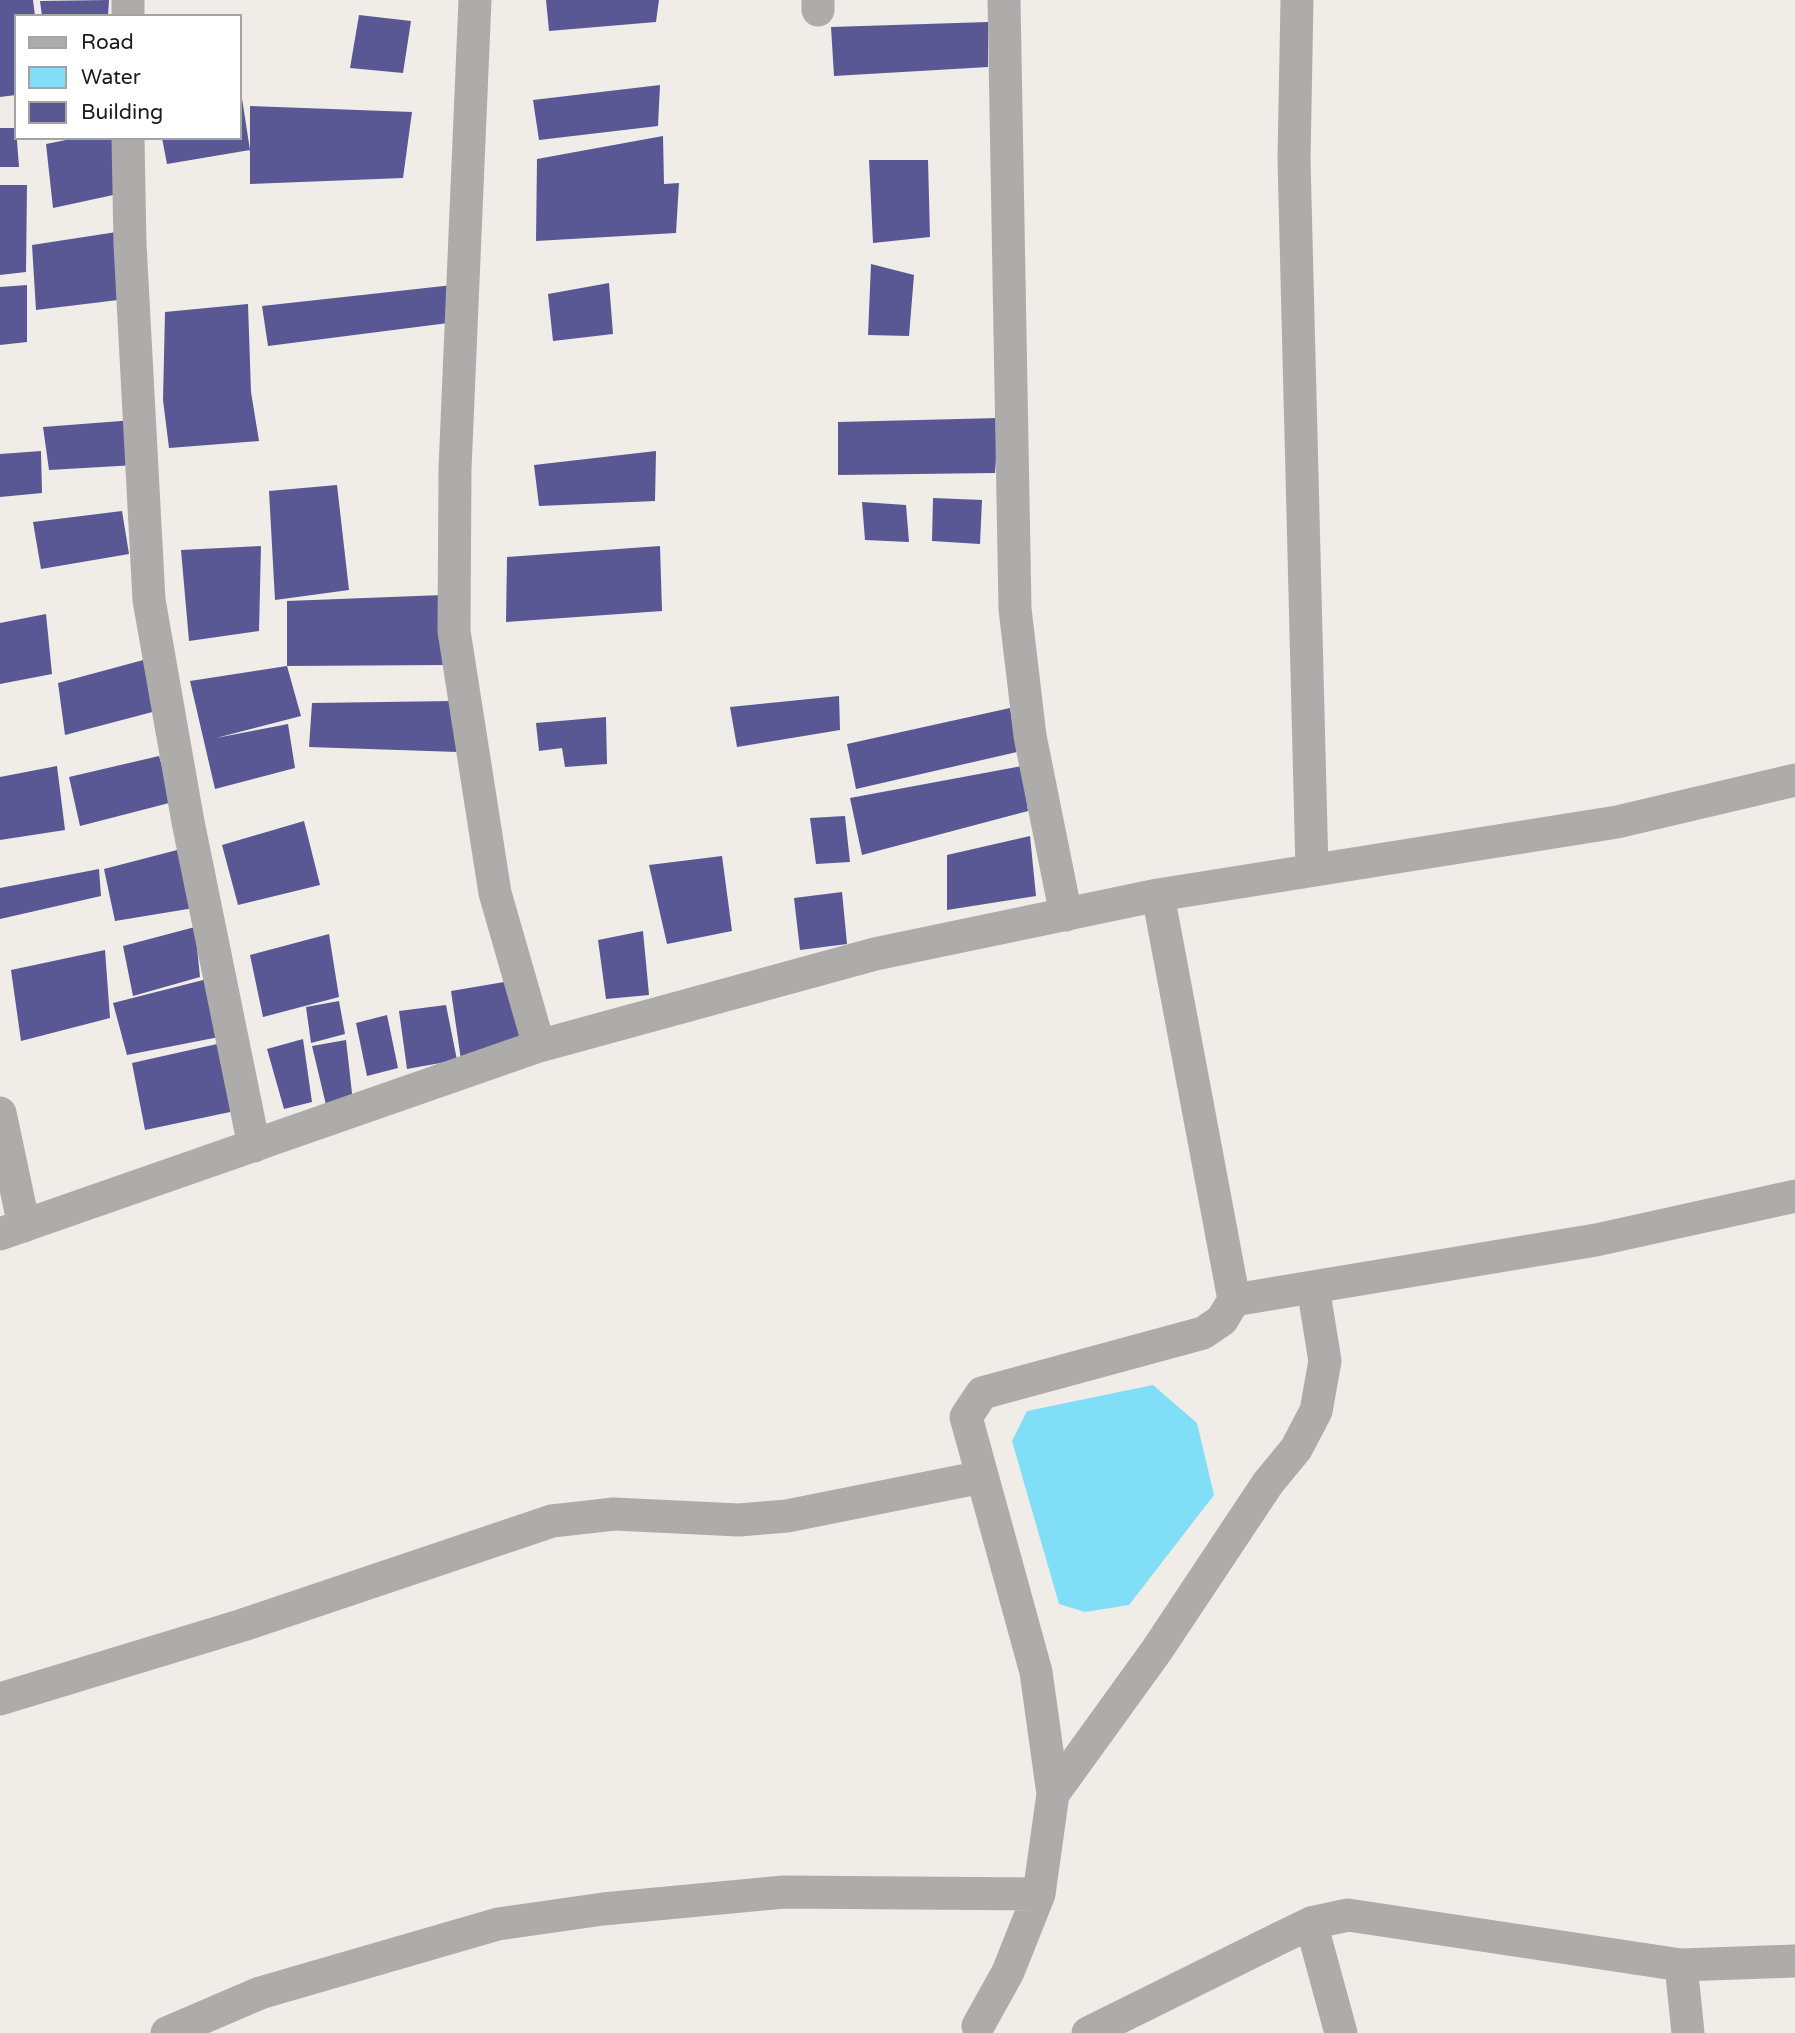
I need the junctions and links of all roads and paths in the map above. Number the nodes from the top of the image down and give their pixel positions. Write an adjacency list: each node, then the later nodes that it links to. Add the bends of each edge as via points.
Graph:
1 (475, 0): 9 (street, via 455,469 454,631 495,893)
2 (1004, 0): 8 (street, via 1015,609 1030,736)
3 (1297, 0): 6 (street, via 1294,159)
4 (128, 140): 11 (street, via 149,600 188,822)
5 (1795, 780): 6 (street, via 1617,822)
6 (1312, 870): 7 (street)
7 (1158, 895): 8 (street); 15 (street)
8 (1066, 915): 9 (street, via 875,954)
9 (539, 1046): 11 (street)
10 (0, 1113): 13 (street)
11 (254, 1146): 13 (street)
12 (1795, 1196): 14 (street, via 1596,1240)
13 (12, 1230)
14 (1313, 1287): 15 (street); 18 (street, via 1325,1361 1316,1411 1296,1449)
15 (1234, 1300): 16 (street, via 1222,1320 1203,1333 982,1394 966,1417)
16 (982, 1477): 17 (street, via 787,1516 739,1520 614,1514 552,1521 243,1625); 18 (street, via 1036,1672)
17 (0, 1699)
18 (1053, 1794): 19 (street)
19 (1039, 1894): 24 (street); 25 (street, via 784,1892 498,1924 260,1993)
20 (1311, 1923): 22 (street, via 1348,1915); 23 (street); 27 (street)
21 (1795, 1961): 22 (street)
22 (1681, 1965): 28 (street)
23 (1133, 2024): 26 (street)
24 (983, 2031)
25 (167, 2033)
26 (1088, 2033)
27 (1340, 2033)
28 (1688, 2033)

